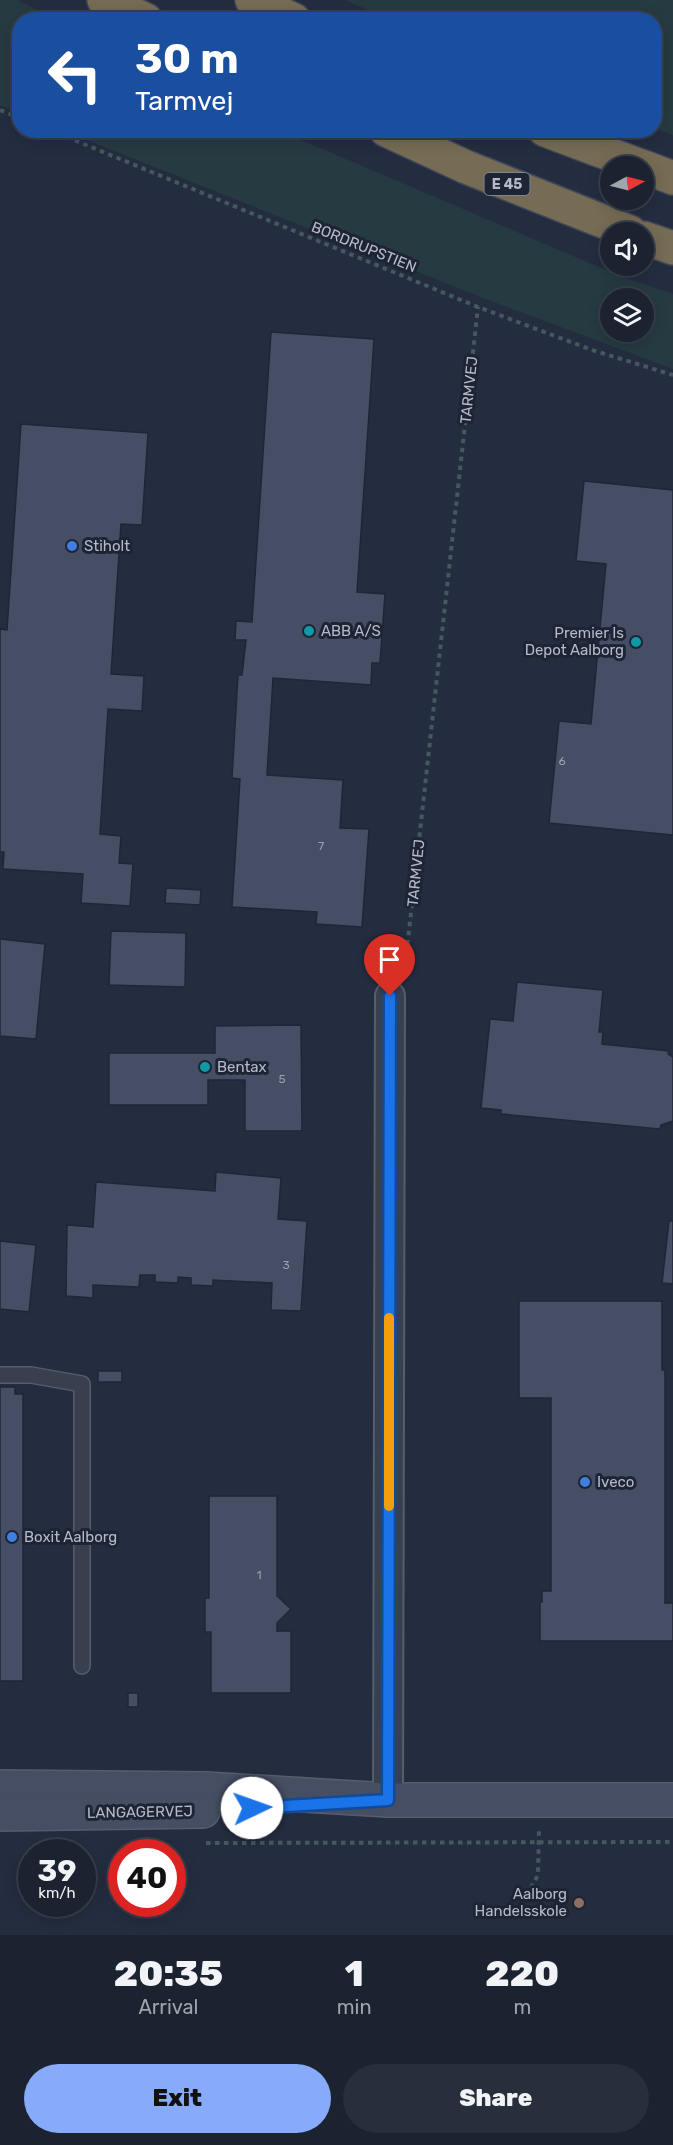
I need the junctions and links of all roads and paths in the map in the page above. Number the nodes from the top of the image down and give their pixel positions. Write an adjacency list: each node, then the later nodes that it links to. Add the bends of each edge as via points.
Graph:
1 (104, 0): 3 (highway)
2 (252, 0): 4 (highway)
3 (129, 12)
4 (277, 12)
5 (69, 138): 14 (path, BORDRUPSTIEN)
6 (403, 138): 11 (highway, E 45, via 466,168)
7 (566, 138): 8 (highway)
8 (613, 156)
9 (654, 171): 10 (highway)
10 (673, 178)
11 (604, 222)
12 (654, 241): 13 (highway)
13 (673, 248)
14 (478, 307): 15 (path, BORDRUPSTIEN, via 592,350); 16 (path, TARMVEJ, via 407,949)
15 (673, 375)
16 (390, 996): 20 (street)
17 (0, 1375): 18 (lane, via 31,1375 82,1384)
18 (82, 1666)
19 (0, 1787): 20 (street, LANGAGERVEJ, via 206,1789)
20 (388, 1800): 21 (street, LANGAGERVEJ); 22 (street, LANGAGERVEJ, via 206,1811)
21 (673, 1800)
22 (0, 1815)
23 (538, 1822): 26 (path)
24 (673, 1842): 26 (path)
25 (204, 1843): 26 (path)
26 (539, 1843): 27 (path, via 538,1875)
27 (531, 1888)

